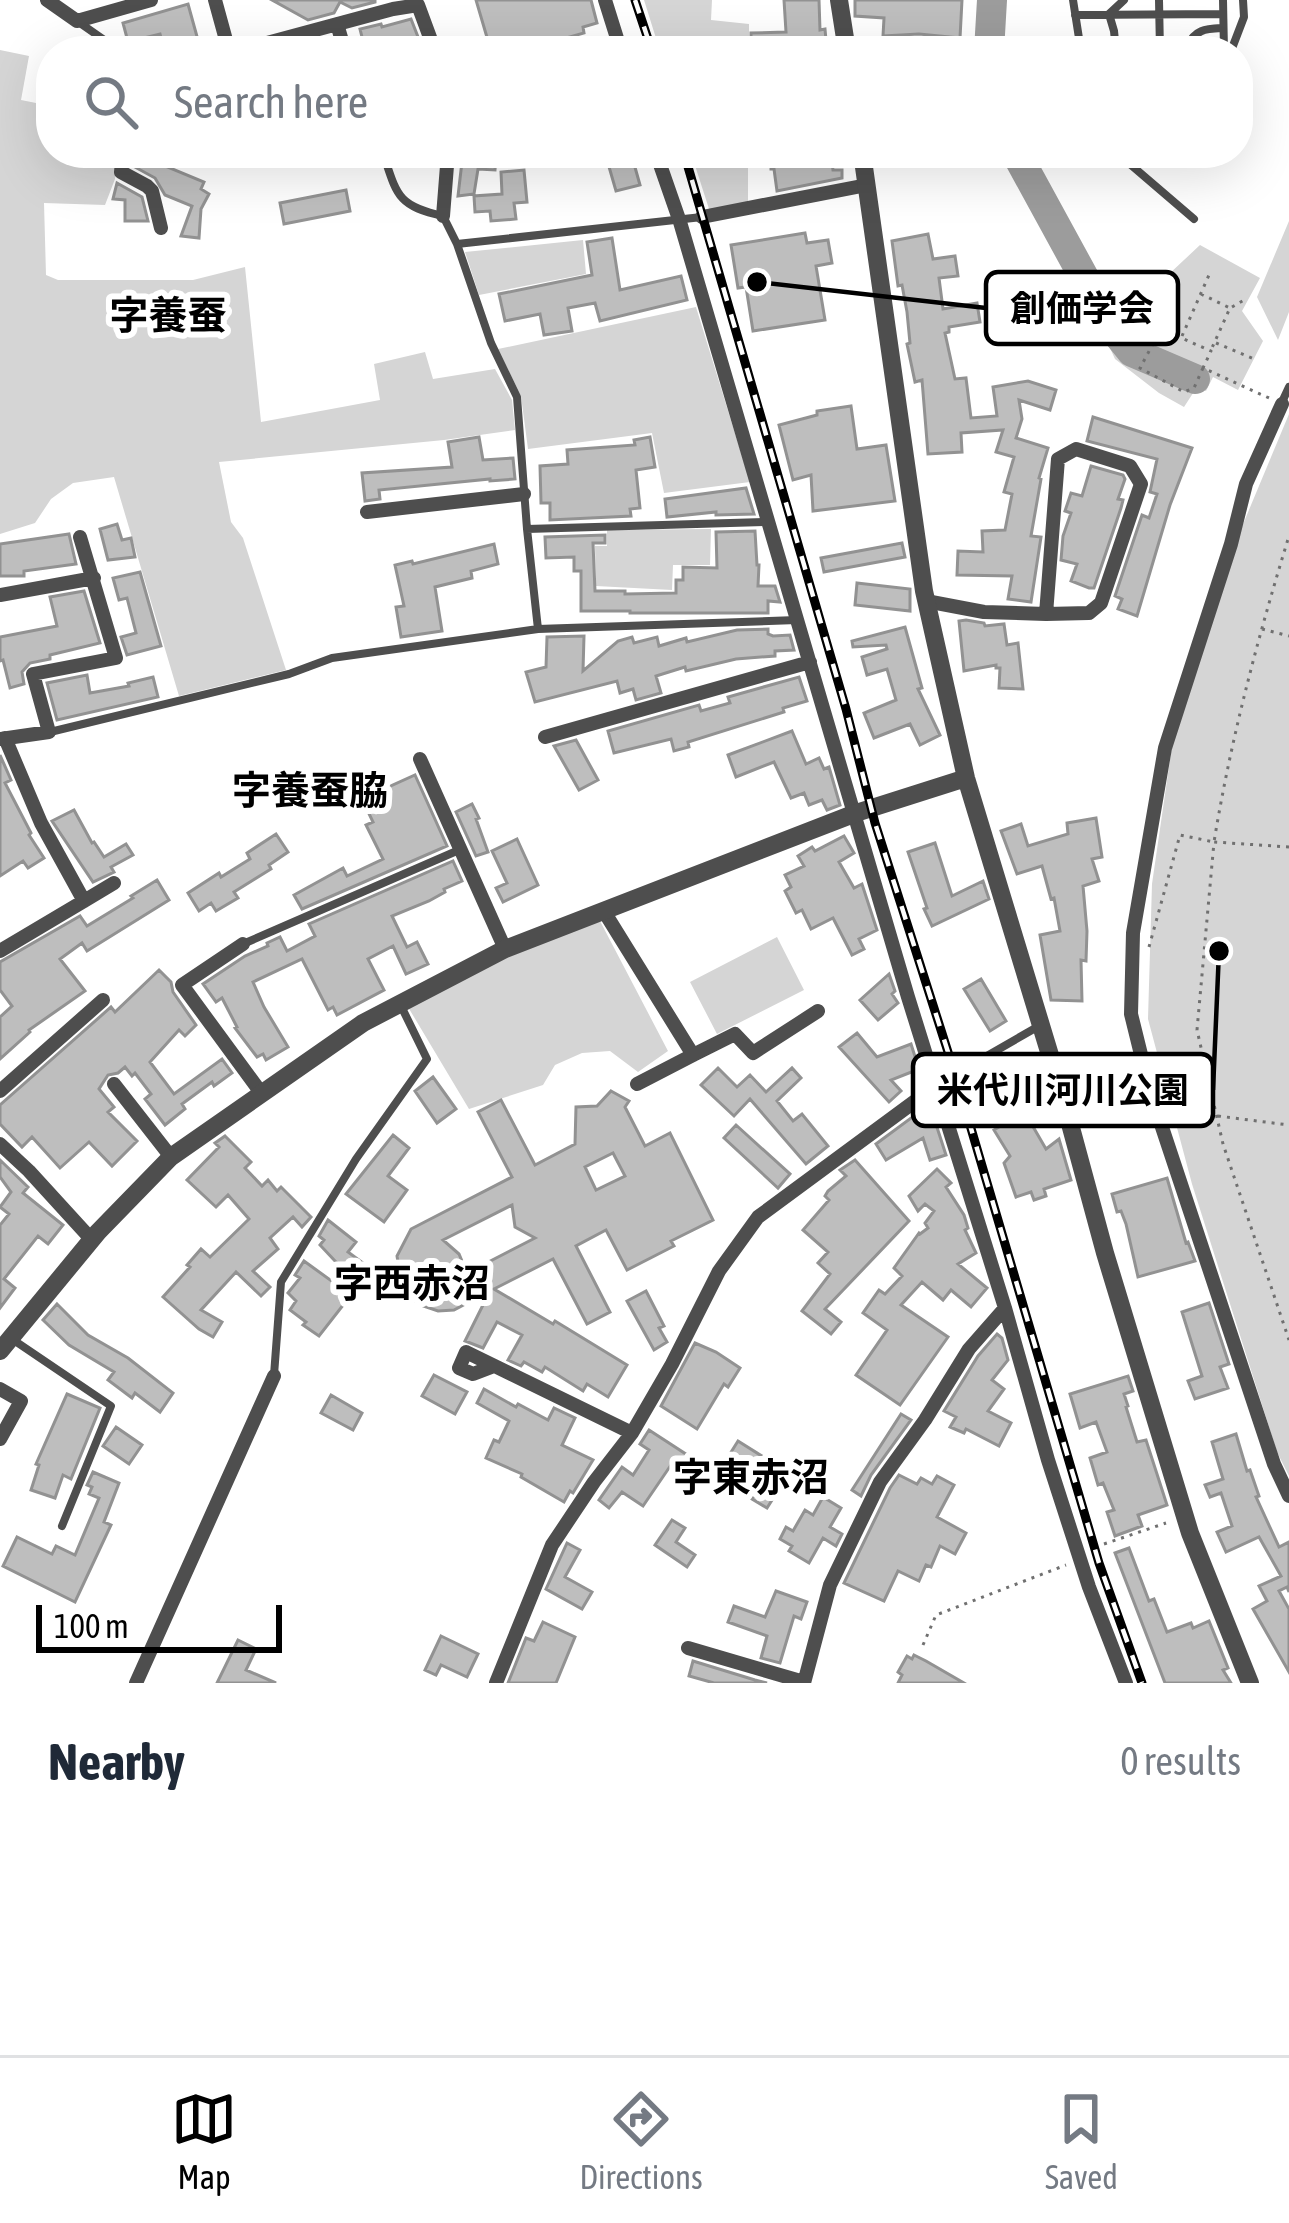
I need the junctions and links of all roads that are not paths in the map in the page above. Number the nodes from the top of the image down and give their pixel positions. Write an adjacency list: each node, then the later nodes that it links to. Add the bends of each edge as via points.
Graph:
1 (47, 0): 15 (street)
2 (151, 0): 15 (street)
3 (214, 0): 19 (street)
4 (605, 0): 23 (street)
5 (839, 0): 24 (street)
6 (1073, 0): 11 (lane)
7 (1124, 0): 12 (lane)
8 (1159, 0): 13 (lane)
9 (1223, 0): 14 (lane)
10 (1243, 0): 30 (lane)
11 (1075, 14): 12 (lane); 25 (lane)
12 (1109, 14): 13 (lane); 26 (lane)
13 (1159, 14): 14 (lane); 27 (lane)
14 (1223, 14): 17 (lane)
15 (76, 21): 18 (lane)
16 (338, 24): 20 (street); 21 (street); 22 (street, via 418,5)
17 (1223, 28): 28 (lane); 29 (lane)
18 (98, 36)
19 (227, 36)
20 (291, 36)
21 (342, 36)
22 (429, 36)
23 (616, 36)
24 (844, 36)
25 (1079, 36)
26 (1114, 36)
27 (1160, 36)
28 (1192, 36)
29 (1224, 36)
30 (1234, 36)
31 (121, 168): 42 (street, via 152,191)
32 (388, 168): 38 (lane, via 414,209)
33 (447, 168): 38 (street)
34 (661, 168): 41 (street)
35 (864, 168): 37 (street)
36 (1135, 168): 40 (lane)
37 (867, 185): 39 (street); 53 (street)
38 (443, 216): 43 (lane)
39 (703, 217): 41 (lane)
40 (1194, 218)
41 (680, 222): 43 (lane); 48 (street)
42 (161, 228)
43 (457, 244): 46 (lane, via 490,343 518,397)
44 (1289, 387): 45 (lane)
45 (1282, 404): 80 (street, via 1246,484 1165,748 1132,933 1131,1014)
46 (524, 494): 47 (street); 49 (lane)
47 (367, 512)
48 (768, 522): 49 (lane); 55 (street)
49 (526, 529): 56 (lane)
50 (80, 537): 51 (street)
51 (94, 578): 52 (street); 58 (street, via 116,658 34,674)
52 (0, 595)
53 (926, 601): 54 (street); 62 (street)
54 (1046, 614): 54 (street, via 1089,614 1101,603 1141,484 1130,466 1076,449 1058,459)
55 (797, 620): 56 (lane); 57 (street)
56 (538, 629): 58 (lane, via 332,658)
57 (810, 662): 59 (street); 63 (street)
58 (49, 732): 60 (street)
59 (545, 737)
60 (3, 738): 66 (street)
61 (420, 759): 64 (street)
62 (966, 778): 63 (street); 74 (street)
63 (856, 813): 67 (street); 78 (street)
64 (460, 850): 68 (lane); 69 (street)
65 (114, 883): 66 (street)
66 (83, 901): 70 (street)
67 (604, 913): 69 (street); 75 (street)
68 (243, 944): 81 (street, via 182,985)
69 (505, 949): 72 (street)
70 (0, 951)
71 (103, 1000): 79 (street)
72 (400, 1003): 81 (street); 89 (lane, via 427,1059 281,1282)
73 (818, 1011): 75 (street, via 753,1053 734,1034)
74 (1040, 1025): 78 (lane); 82 (street)
75 (693, 1055): 77 (street)
76 (114, 1084): 84 (street)
77 (637, 1084)
78 (937, 1084): 86 (street); 91 (street, via 758,1217 719,1271)
79 (0, 1091)
80 (1150, 1091): 82 (street); 93 (street)
81 (262, 1094): 84 (street)
82 (1063, 1098): 100 (street, via 1185,1517)
83 (0, 1144): 85 (street)
84 (172, 1157): 85 (street)
85 (92, 1240): 87 (street)
86 (1005, 1308): 98 (street, via 880,1482 830,1585); 99 (street)
87 (6, 1344): 94 (lane, via 111,1406)
88 (494, 1366): 91 (street)
89 (274, 1376): 96 (street)
90 (0, 1389): 92 (street, via 21,1401)
91 (632, 1433): 97 (street, via 552,1545)
92 (0, 1439)
93 (1289, 1496)
94 (62, 1526)
95 (688, 1648): 98 (street)
96 (136, 1683)
97 (496, 1683)
98 (804, 1683)
99 (1126, 1683)
100 (1250, 1683)

